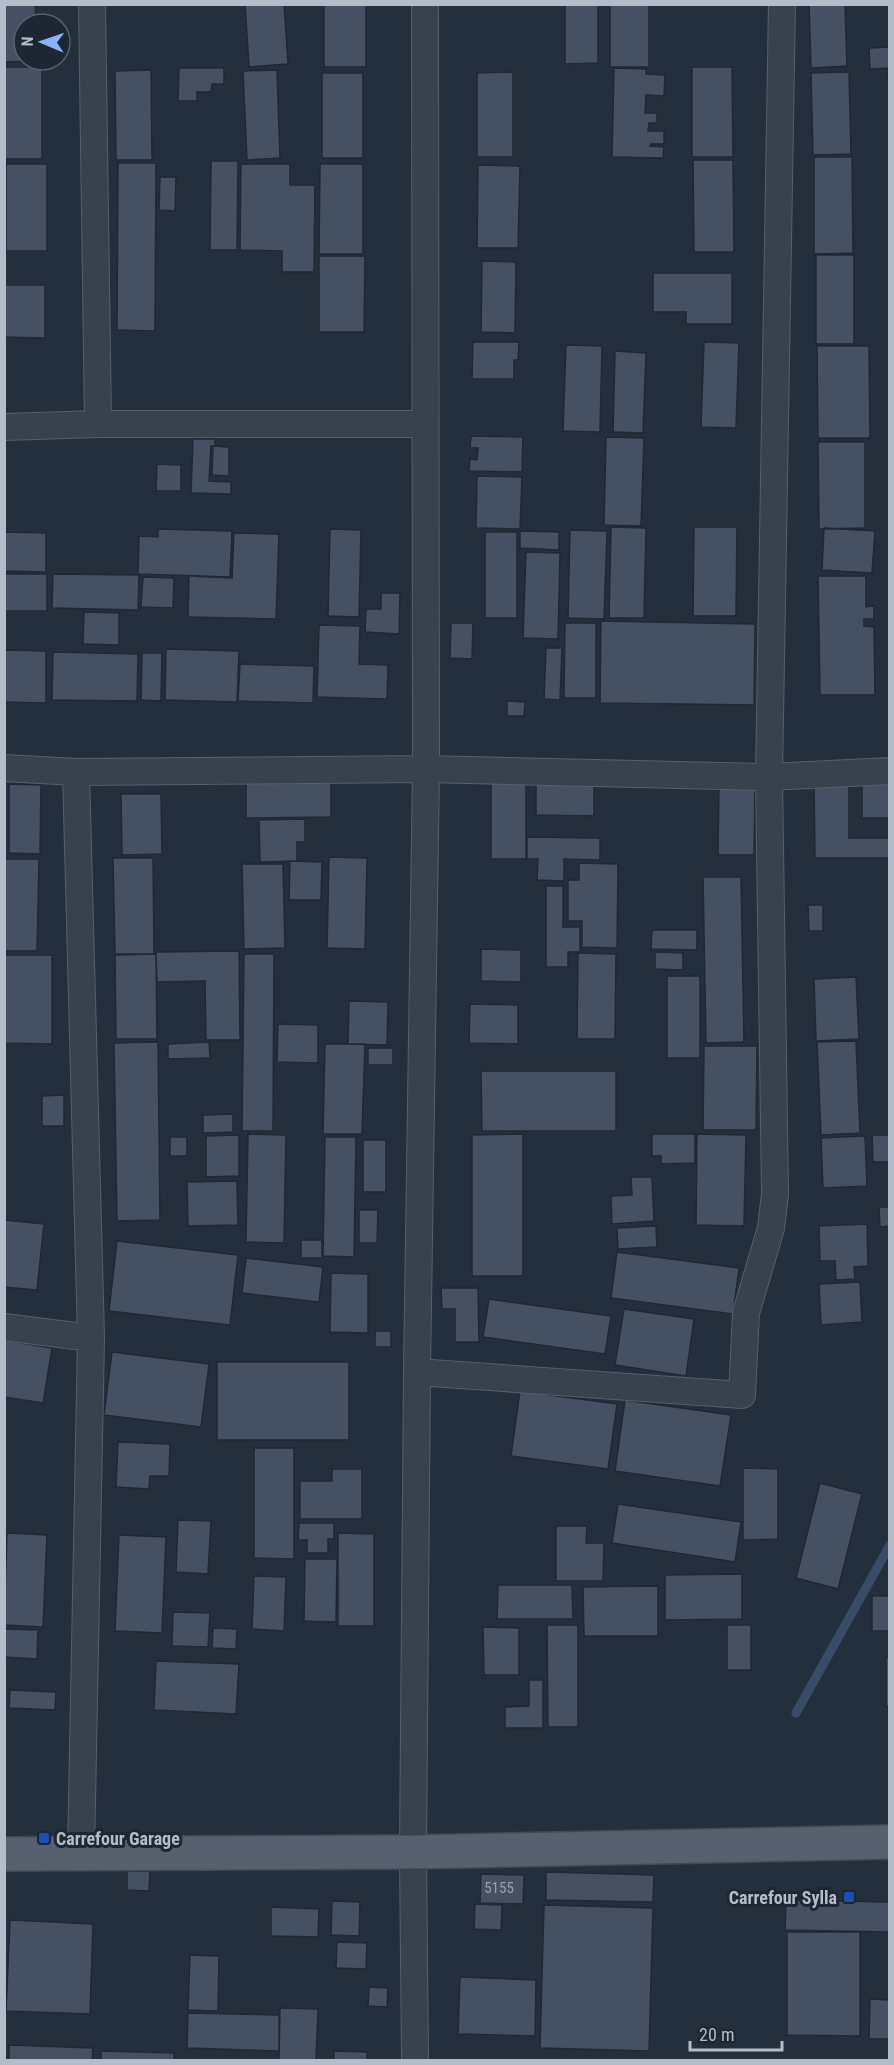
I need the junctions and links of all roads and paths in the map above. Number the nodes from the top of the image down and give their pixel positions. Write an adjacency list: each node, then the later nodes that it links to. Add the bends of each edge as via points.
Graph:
1 (92, 4): 4 (street)
2 (425, 4): 5 (street)
3 (782, 4): 11 (street)
4 (98, 424): 5 (street); 6 (street)
5 (424, 424): 8 (street)
6 (4, 427)
7 (4, 768): 10 (street)
8 (426, 769): 10 (street); 11 (street); 14 (street)
9 (890, 771): 11 (street)
10 (76, 772): 13 (street)
11 (769, 777): 14 (street, via 776,1194 771,1228 746,1313 742,1395)
12 (4, 1327): 13 (street)
13 (91, 1338): 17 (street)
14 (417, 1372): 16 (street)
15 (890, 1842): 16 (main road)
16 (413, 1852): 17 (main road); 19 (street)
17 (81, 1853): 18 (main road)
18 (4, 1854)
19 (414, 2061)

